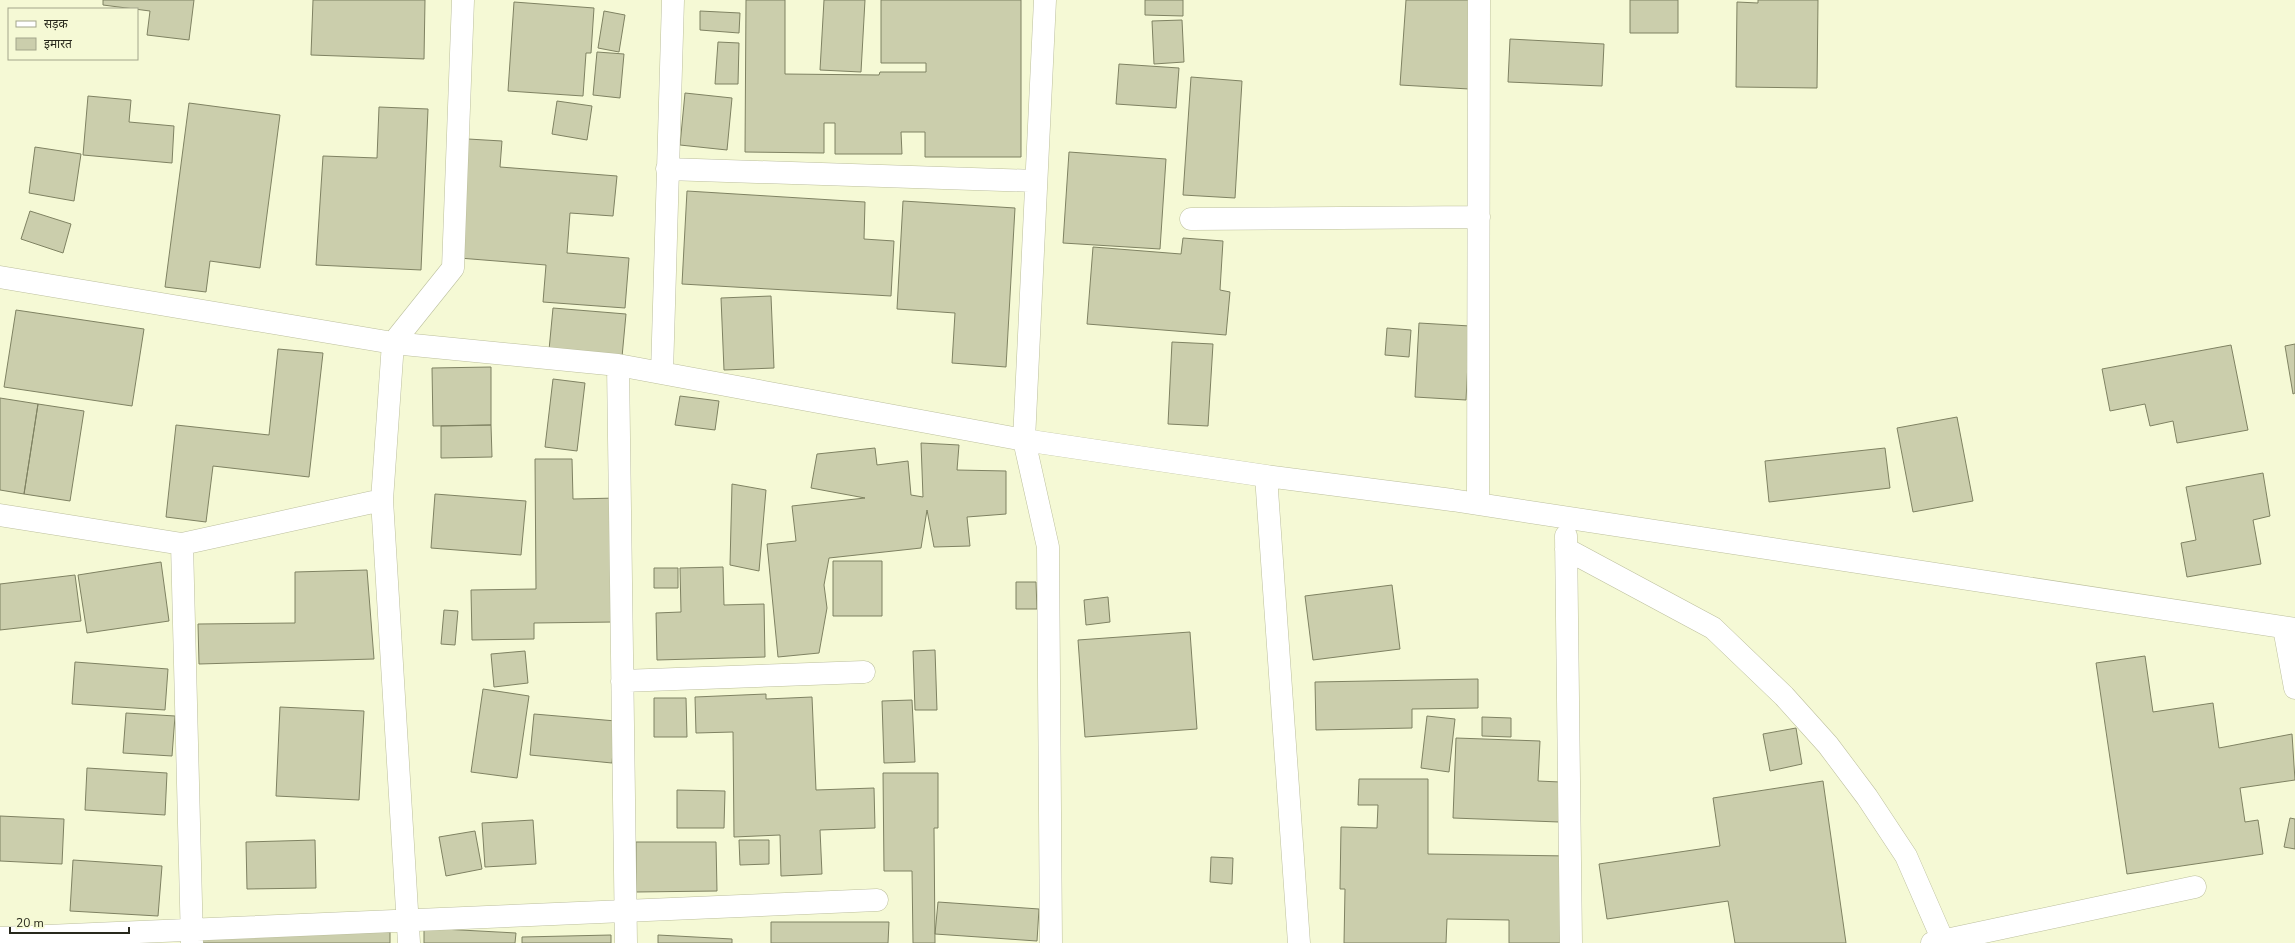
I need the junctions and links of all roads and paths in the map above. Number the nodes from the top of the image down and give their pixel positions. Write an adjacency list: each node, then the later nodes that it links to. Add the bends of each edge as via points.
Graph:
1 (463, 0): 10 (street, via 452,268)
2 (673, 0): 5 (street)
3 (1044, 0): 6 (street)
4 (1480, 0): 7 (street)
5 (667, 169): 6 (street); 12 (street)
6 (1036, 182): 13 (street)
7 (1479, 217): 8 (street); 16 (street)
8 (1191, 219)
9 (0, 277): 10 (street)
10 (393, 343): 11 (street); 15 (street)
11 (618, 365): 12 (street); 23 (street)
12 (662, 373): 13 (street)
13 (1024, 440): 14 (street); 34 (street, via 1048,547)
14 (1266, 476): 16 (street); 35 (street)
15 (382, 500): 19 (street); 28 (street)
16 (1478, 504): 18 (street)
17 (0, 515): 19 (street)
18 (1566, 518): 20 (street); 21 (street)
19 (182, 544): 29 (street)
20 (1566, 549): 31 (street, via 1713,628 1784,696 1828,745 1867,797 1906,856); 36 (street)
21 (2290, 628): 24 (street)
22 (864, 672): 23 (street)
23 (622, 681): 27 (street)
24 (2295, 688)
25 (2195, 887): 31 (street)
26 (877, 900): 27 (street)
27 (624, 911): 28 (street); 33 (street)
28 (408, 921): 29 (street); 32 (street)
29 (192, 936): 30 (street)
30 (0, 938)
31 (1940, 942)
32 (409, 943)
33 (626, 943)
34 (1051, 943)
35 (1299, 943)
36 (1571, 943)

